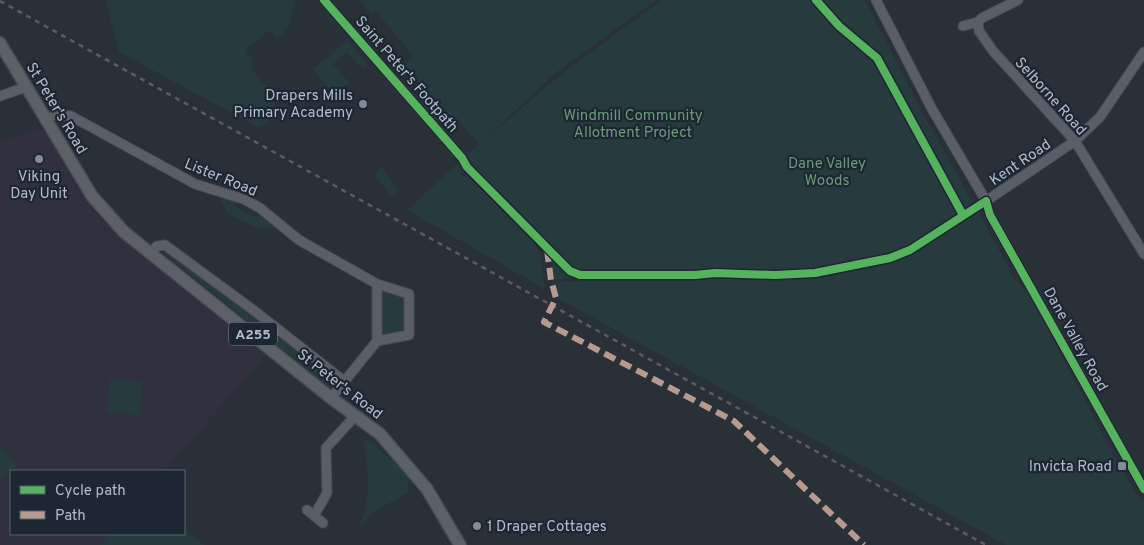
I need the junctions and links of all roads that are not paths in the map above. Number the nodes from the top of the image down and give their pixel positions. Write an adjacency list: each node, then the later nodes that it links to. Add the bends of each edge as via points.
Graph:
1 (324, 0): 12 (street, Saint Peter's Footpath)
2 (876, 0): 13 (street, Dane Valley Road, via 932,109)
3 (1018, 0): 4 (street)
4 (978, 22): 5 (street); 11 (street, Selborne Road, via 979,31 993,51)
5 (963, 26)
6 (0, 43): 8 (main road, St Peter's Road / A255)
7 (1144, 52): 11 (street, Kent Road, via 1100,117)
8 (26, 87): 9 (street); 10 (main road, St Peter's Road / A255)
9 (0, 96)
10 (46, 118): 14 (main road, St Peter's Road / A255, via 92,196 124,232); 16 (street, Lister Road, via 56,114 71,116 195,184 243,199 260,208 299,240)
11 (1075, 141): 13 (street, Kent Road); 15 (street, Selborne Road)
12 (467, 166)
13 (986, 201): 21 (street, Dane Valley Road, via 990,214)
14 (151, 252): 18 (street, St Peter's Road, via 157,246 165,245); 19 (main road, St Peter's Road / A255)
15 (1144, 254)
16 (377, 284): 17 (street); 17 (street, Lister Road, via 405,292 410,299 409,334)
17 (377, 341): 18 (street)
18 (344, 381): 19 (street)
19 (331, 398): 20 (main road, St Peter's Road / A255)
20 (355, 416): 22 (street, via 326,448 327,493 310,513); 23 (main road, St Peter's Road / A255, via 380,434 400,455 438,505)
21 (1144, 489)
22 (323, 523)
23 (460, 545)

